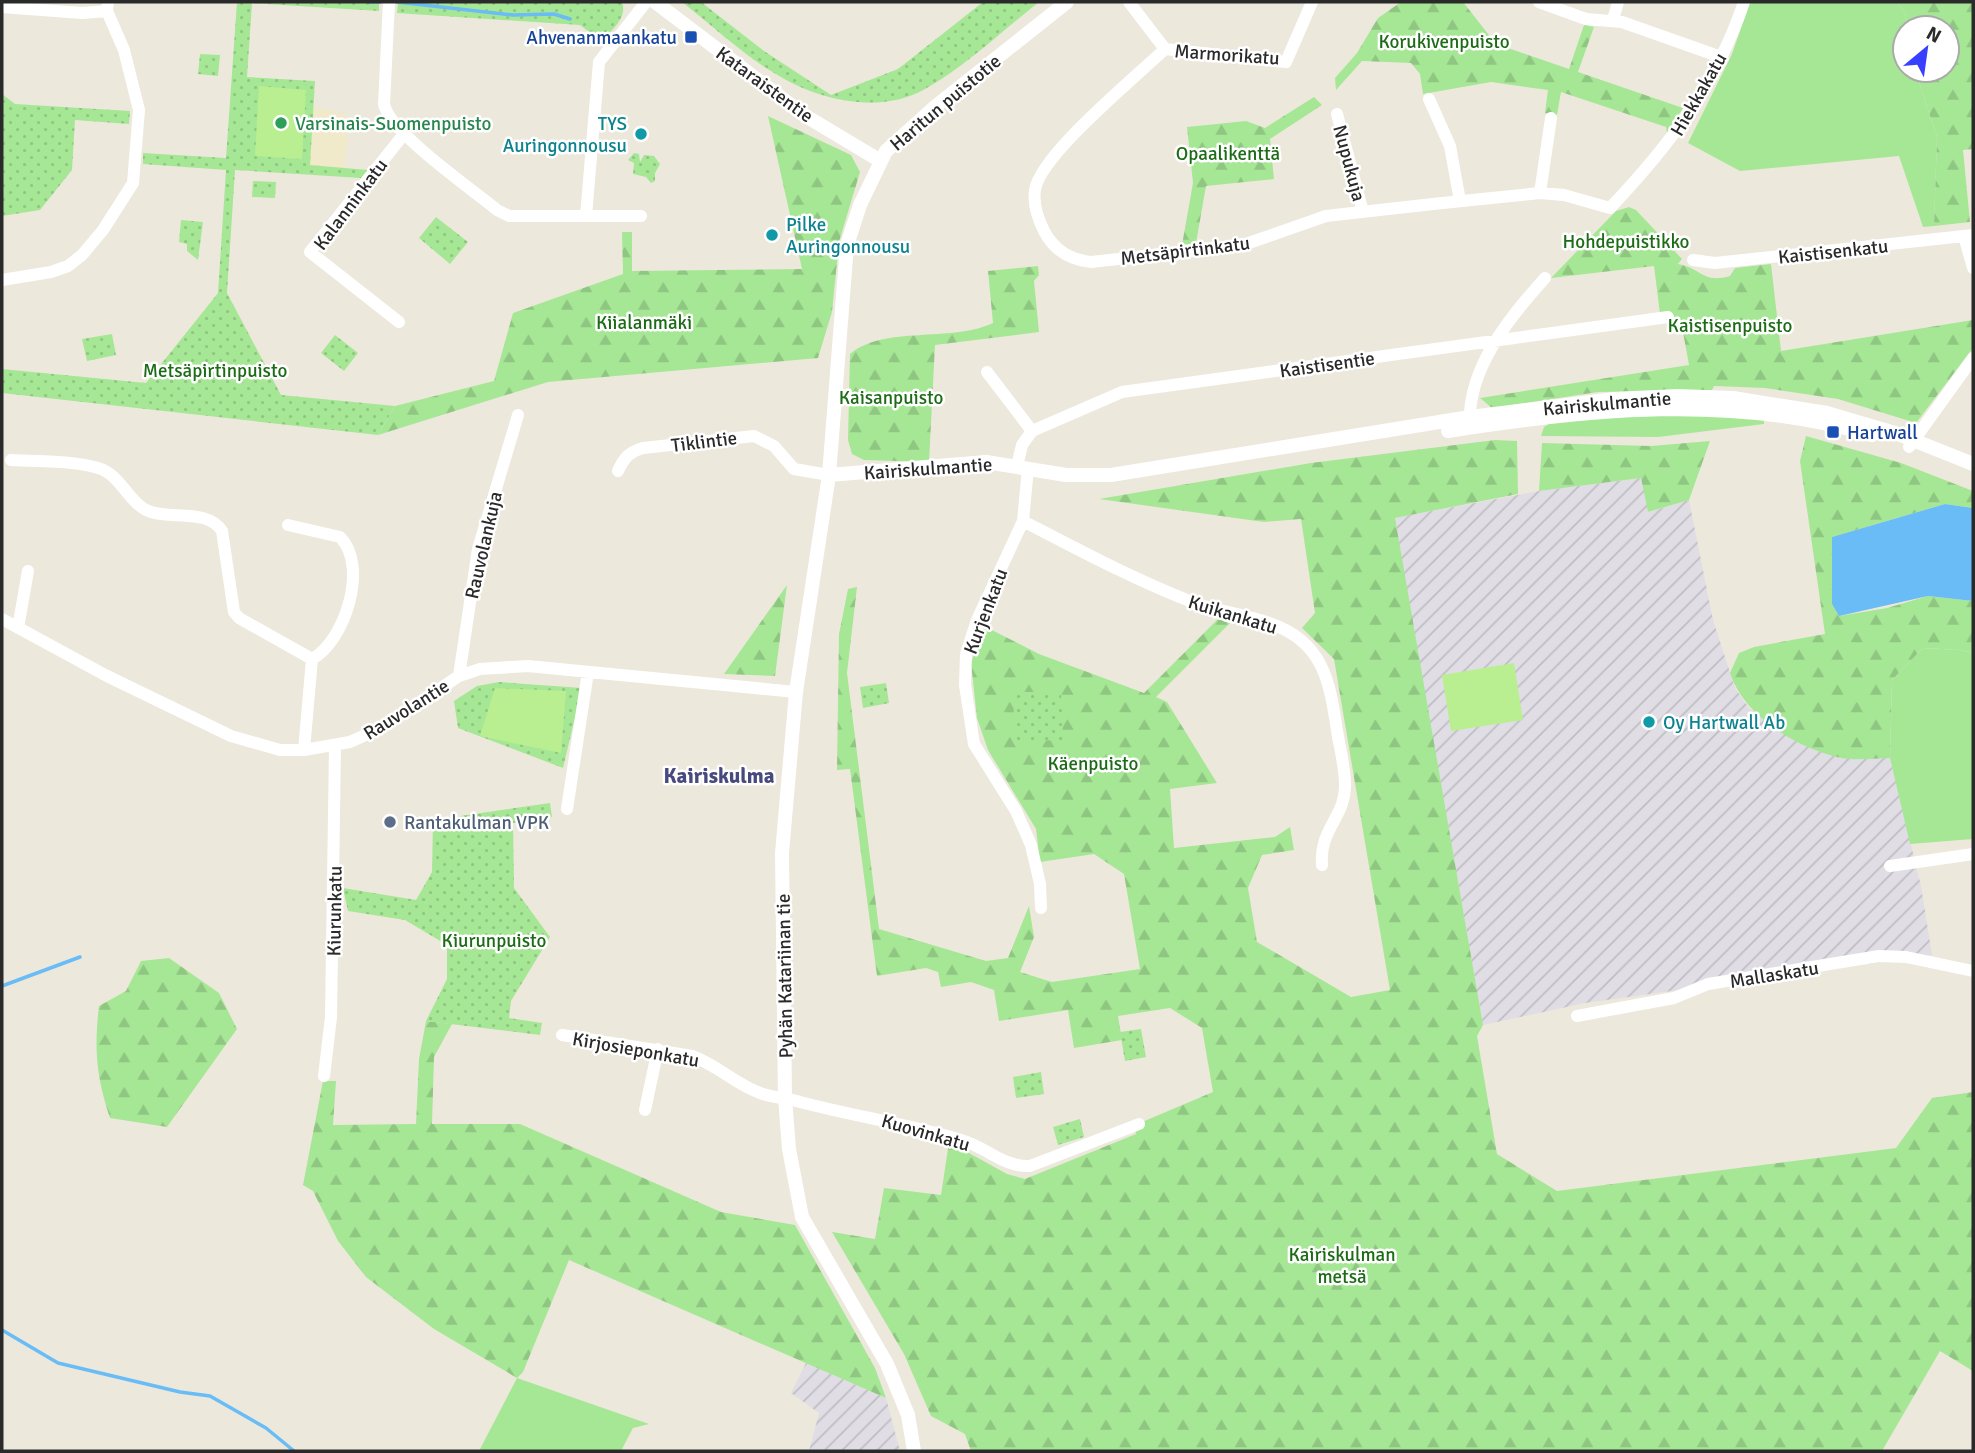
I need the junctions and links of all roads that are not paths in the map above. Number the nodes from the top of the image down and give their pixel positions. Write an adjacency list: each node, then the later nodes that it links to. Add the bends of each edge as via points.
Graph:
1 (389, 2): 18 (street, via 384,104 388,119)
2 (646, 2): 24 (street, via 599,62)
3 (655, 2): 19 (street, Kataraistentie, via 804,115)
4 (1067, 2): 19 (street, Haritun puistotie, via 936,107)
5 (1129, 2): 13 (street, Marmorikatu)
6 (1312, 2): 13 (street, Marmorikatu, via 1286,62)
7 (1539, 2): 12 (street, via 1586,19)
8 (1618, 2): 12 (street)
9 (1744, 2): 14 (street, Hiekkakatu)
10 (108, 6): 11 (street, via 82,13); 30 (street, via 139,110 133,183 82,255 51,272)
11 (2, 7)
12 (1612, 20): 14 (street)
13 (1165, 49): 23 (street, Metsäpirtinkatu, via 1040,175 1035,190 1037,214 1047,237 1060,251 1091,262 1243,245 1317,218)
14 (1721, 57): 22 (street, Hiekkakatu, via 1680,128)
15 (1429, 99): 21 (street, via 1450,146)
16 (1337, 114): 23 (street, Nupukuja)
17 (1551, 118): 20 (street)
18 (404, 134): 24 (street, via 509,216); 32 (street, Kalanninkatu, via 310,252)
19 (879, 160): 45 (street, Haritun puistotie, via 847,244)
20 (1540, 193): 21 (street, Metsäpirtinkatu); 22 (street, Metsäpirtinkatu)
21 (1460, 201): 23 (street, Metsäpirtinkatu)
22 (1610, 208)
23 (1363, 212)
24 (586, 216): 25 (street)
25 (641, 216)
26 (1968, 235): 27 (street, Kaistisenkatu, via 1715,263); 28 (street)
27 (1693, 260)
28 (1973, 268)
29 (1545, 278): 33 (street)
30 (2, 280)
31 (1668, 317): 33 (street, Kaistisentie)
32 (399, 322)
33 (1496, 340): 37 (street, via 1476,388); 38 (street, Kaistisentie, via 1122,392)
34 (1973, 358): 39 (street)
35 (987, 372): 38 (street)
36 (519, 415): 53 (street, Rauvolankuja, via 478,549)
37 (1470, 422): 39 (street, Kairiskulmantie, via 1614,410 1719,410); 42 (street, Kairiskulmantie, via 1316,452 1235,457 1101,476)
38 (1032, 431): 42 (street, via 1022,445)
39 (1911, 443): 41 (street, Kairiskulmantie); 44 (street, Kairiskulmantie)
40 (11, 460): 51 (street, via 95,467 108,472 148,511 213,521 222,531 234,612)
41 (1973, 464)
42 (1023, 467): 45 (street, Kairiskulmantie, via 986,462); 46 (street, Kurjenkatu)
43 (618, 471): 45 (street, Tiklintie, via 624,458 643,448 754,436 774,446 794,469)
44 (1973, 474)
45 (829, 475): 54 (street, Pyhän Katariinan tie)
46 (1023, 521): 59 (street, Kuikankatu, via 1132,577 1196,603 1270,623 1297,636 1322,663 1332,693 1346,785 1339,811 1323,838); 61 (street, Kurjenkatu, via 977,620 966,654 965,685 974,744 1016,811 1031,845)
47 (288, 525): 51 (street, via 340,537 351,574 346,612 328,648)
48 (28, 571): 50 (street)
49 (2, 619): 50 (street, Rauvolantie)
50 (18, 628): 56 (street, Rauvolantie, via 231,736 256,745)
51 (312, 659): 56 (street)
52 (588, 672): 53 (street, Rauvolantie, via 502,666); 54 (street, Rauvolantie); 57 (street)
53 (459, 676): 55 (street, Rauvolantie, via 381,728)
54 (796, 692): 67 (street, Pyhän Katariinan tie, via 782,853)
55 (335, 746): 56 (street, Rauvolantie); 66 (street, Kiurunkatu, via 332,992)
56 (304, 750)
57 (567, 809)
58 (1973, 854): 60 (street)
59 (1322, 865)
60 (1890, 866)
61 (1041, 908)
62 (1973, 971): 63 (street, Mallaskatu, via 1879,956 1708,984 1674,998)
63 (1577, 1016)
64 (562, 1035): 65 (street, Kirjosieponkatu)
65 (658, 1049): 67 (street, Kirjosieponkatu, via 707,1061 748,1088); 68 (street)
66 (324, 1076)
67 (785, 1098): 69 (street, Kuovinkatu, via 966,1141 1015,1167 1030,1166); 70 (street, Pyhän Katariinan tie, via 802,1217 887,1364 908,1415)
68 (645, 1110)
69 (1139, 1125)
70 (914, 1451)

